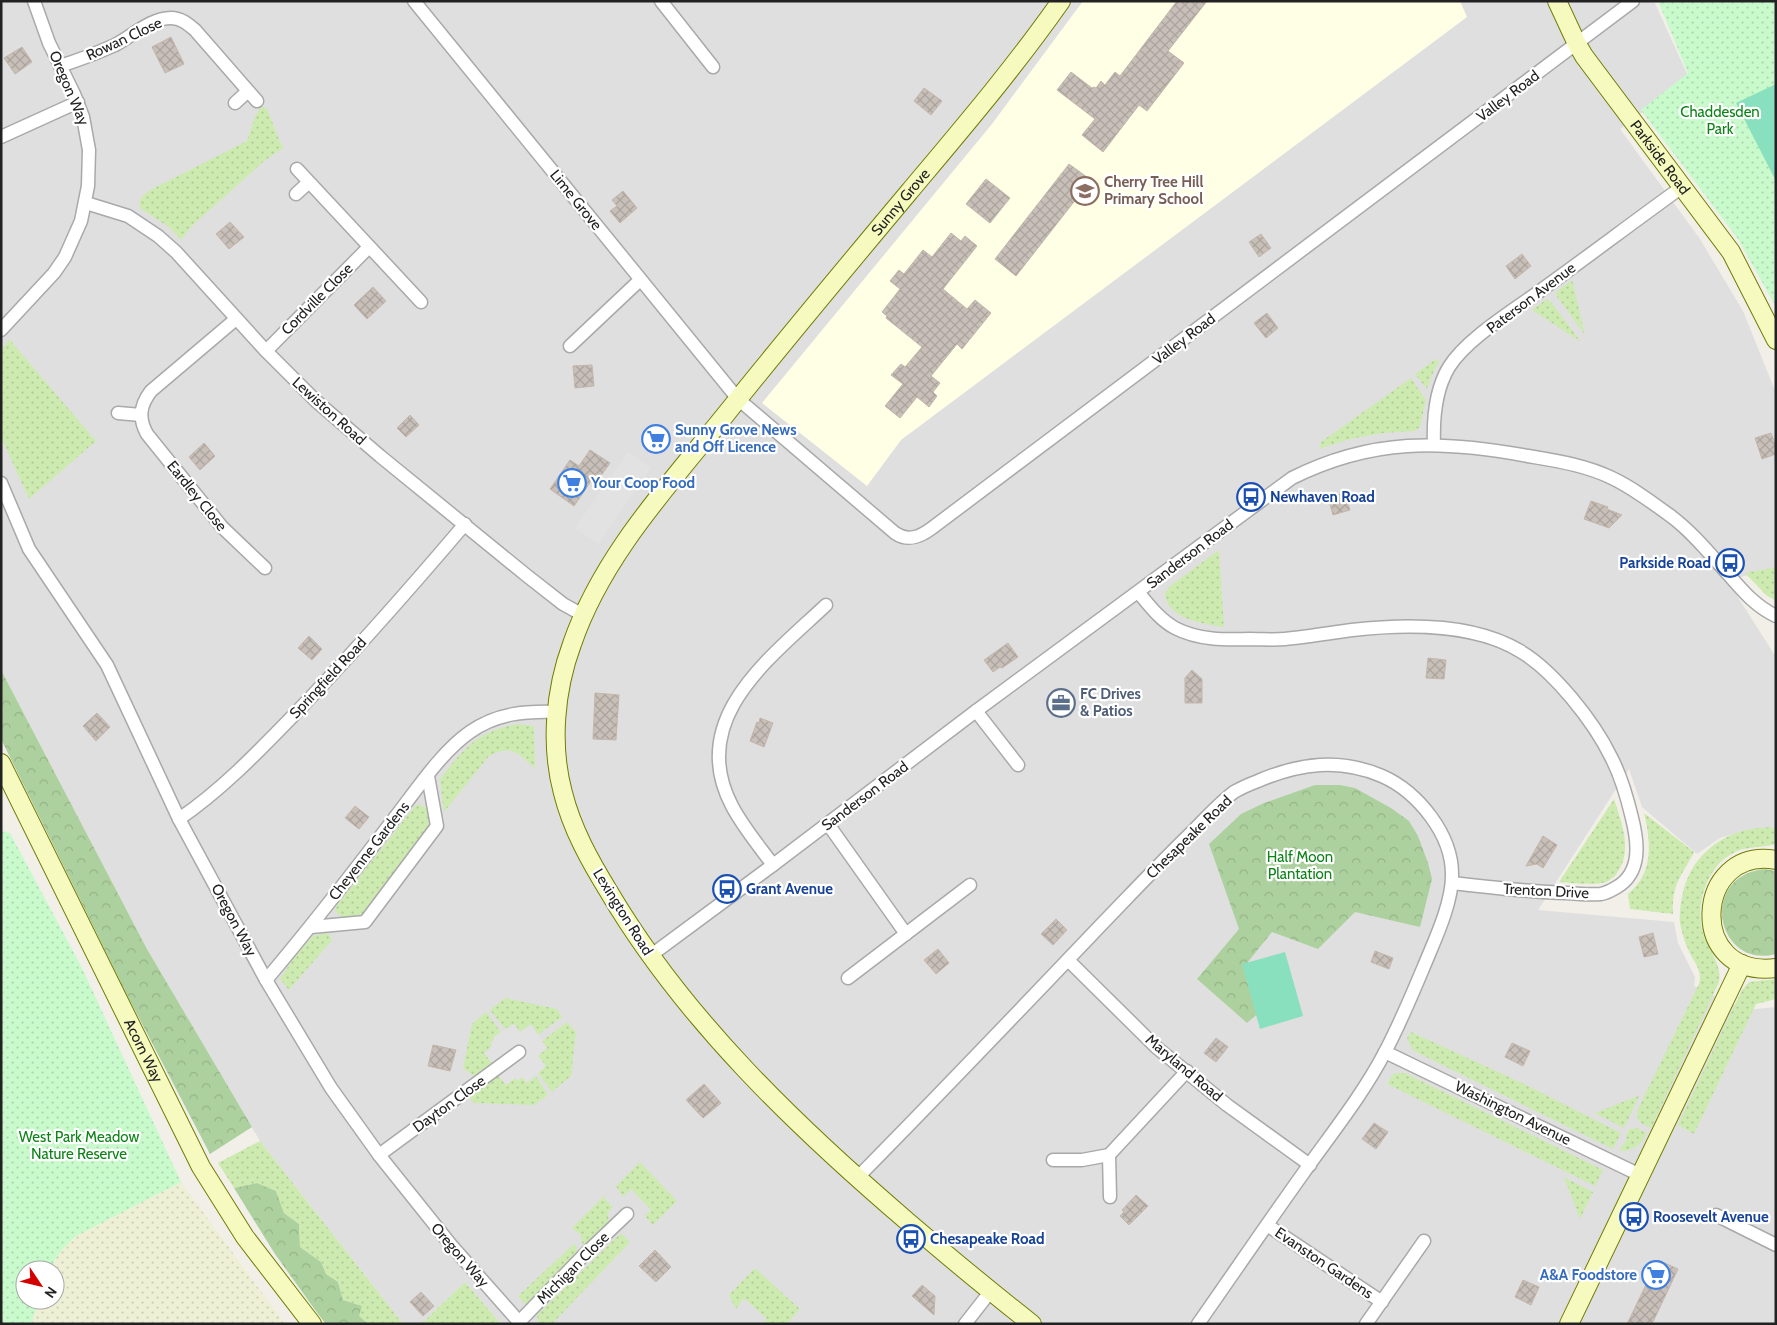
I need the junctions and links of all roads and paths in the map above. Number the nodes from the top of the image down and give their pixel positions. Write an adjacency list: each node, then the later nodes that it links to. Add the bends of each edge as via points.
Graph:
1 (34, 1): 8 (street, Oregon Way)
2 (414, 1): 21 (street, Lime Grove)
3 (661, 1): 9 (street)
4 (1061, 1): 28 (street, Sunny Grove, via 1002,80)
5 (1556, 1): 7 (street, Parkside Road)
6 (1633, 1): 7 (street, Valley Road)
7 (1577, 44): 17 (street, Parkside Road); 28 (street, Valley Road, via 916,538 901,537 895,533)
8 (60, 66): 10 (street, Rowan Close, via 107,48 158,21 178,19 195,30); 12 (street, Oregon Way)
9 (713, 67)
10 (248, 90): 11 (street, Rowan Close); 13 (street)
11 (257, 101)
12 (78, 102): 14 (street); 19 (street, Oregon Way, via 90,150)
13 (235, 103)
14 (1, 138)
15 (296, 169): 16 (street)
16 (308, 183): 18 (street); 20 (street)
17 (1682, 187): 25 (street, Parkside Road, via 1731,252); 31 (street, Paterson Avenue, via 1467,345 1453,361 1441,385 1434,413)
18 (296, 194)
19 (86, 202): 23 (street, Lewiston Road, via 128,216 150,230 176,252); 24 (street, Oregon Way, via 82,221 65,257)
20 (369, 247): 22 (street); 27 (street, Cordville Close)
21 (640, 280): 26 (street); 28 (street, Lime Grove)
22 (421, 302)
23 (236, 319): 27 (street, Lewiston Road); 30 (street, via 151,391)
24 (1, 330)
25 (1776, 340)
26 (570, 346)
27 (266, 351): 33 (street, Lewiston Road, via 339,421)
28 (738, 399): 37 (street, Lexington Road, via 621,548)
29 (118, 414): 30 (street)
30 (141, 415): 34 (street, Eardley Close, via 147,434 216,520)
31 (1434, 444): 35 (street, Sanderson Road, via 1366,451 1315,466 1292,478); 38 (street, Sanderson Road, via 1499,450 1578,465 1612,478 1673,518 1753,602)
32 (1, 483): 44 (street, Oregon Way, via 29,549 116,681)
33 (465, 524): 37 (street, Lewiston Road, via 563,604); 44 (street, Springfield Road, via 310,698 233,775)
34 (265, 568)
35 (1138, 592): 39 (street, Sanderson Road); 48 (street, Trenton Drive, via 1170,625 1214,638 1284,639 1355,630 1424,628 1454,630 1501,642 1528,656 1584,714 1610,755 1627,799 1636,840 1634,867 1627,879 1604,893 1574,894)
36 (826, 605): 47 (street, via 756,671 726,716 721,738 721,779 732,806)
37 (583, 615): 40 (street, Lexington Road, via 564,670)
38 (1776, 616)
39 (976, 711): 42 (street); 45 (street, Sanderson Road)
40 (557, 712): 43 (street, Cheyenne Gardens, via 512,714 488,722 463,738); 52 (street, Lexington Road, via 557,760 569,812 598,873)
41 (1, 762): 76 (street, Acorn Way, via 201,1167 245,1237)
42 (1018, 765)
43 (428, 776): 50 (street, Cheyenne Gardens); 50 (street, Cheyenne Gardens, via 437,826 365,922)
44 (179, 819): 57 (street, Oregon Way)
45 (828, 824): 47 (street, Sanderson Road); 51 (street)
46 (1776, 860): 54 (street, via 1757,860 1732,870 1722,880 1713,898 1711,916 1716,939)
47 (773, 865): 52 (street, Sanderson Road)
48 (1452, 883): 53 (street, Chesapeake Road, via 1449,852 1439,828 1424,808 1397,785 1383,776 1352,766 1333,764 1294,769 1263,779 1230,796); 59 (street, Chesapeake Road, via 1434,940)
49 (970, 885): 51 (street)
50 (311, 927): 57 (street, Cheyenne Gardens)
51 (906, 934): 56 (street)
52 (650, 956): 66 (street, Lexington Road, via 740,1063)
53 (1068, 960): 60 (street, Maryland Road, via 1156,1047); 66 (street, Chesapeake Road)
54 (1742, 964): 55 (street); 65 (street)
55 (1776, 968)
56 (848, 978)
57 (266, 980): 61 (street, Oregon Way, via 331,1088)
58 (519, 1052): 61 (street, Dayton Close)
59 (1386, 1052): 64 (street, Chesapeake Road, via 1359,1097); 65 (street, Washington Avenue)
60 (1187, 1071): 62 (street); 64 (street, Maryland Road, via 1227,1105)
61 (379, 1155): 75 (street, Oregon Way, via 451,1245)
62 (1109, 1156): 63 (street); 67 (street)
63 (1054, 1160)
64 (1310, 1165): 70 (street, Chesapeake Road)
65 (1640, 1175): 81 (street)
66 (857, 1178): 73 (street, Lexington Road)
67 (1110, 1197)
68 (627, 1214): 75 (street, Michigan Close)
69 (1716, 1215): 72 (street)
70 (1267, 1225): 74 (street, Evanston Gardens); 79 (street, Chesapeake Road)
71 (1424, 1241): 74 (street, Evanston Gardens)
72 (1776, 1245)
73 (990, 1292): 77 (street); 78 (street, Lexington Road)
74 (1382, 1302): 80 (street, Evanston Gardens)
75 (520, 1323)
76 (312, 1324)
77 (965, 1324)
78 (1032, 1324)
79 (1198, 1324)
80 (1366, 1324)
81 (1569, 1324)

